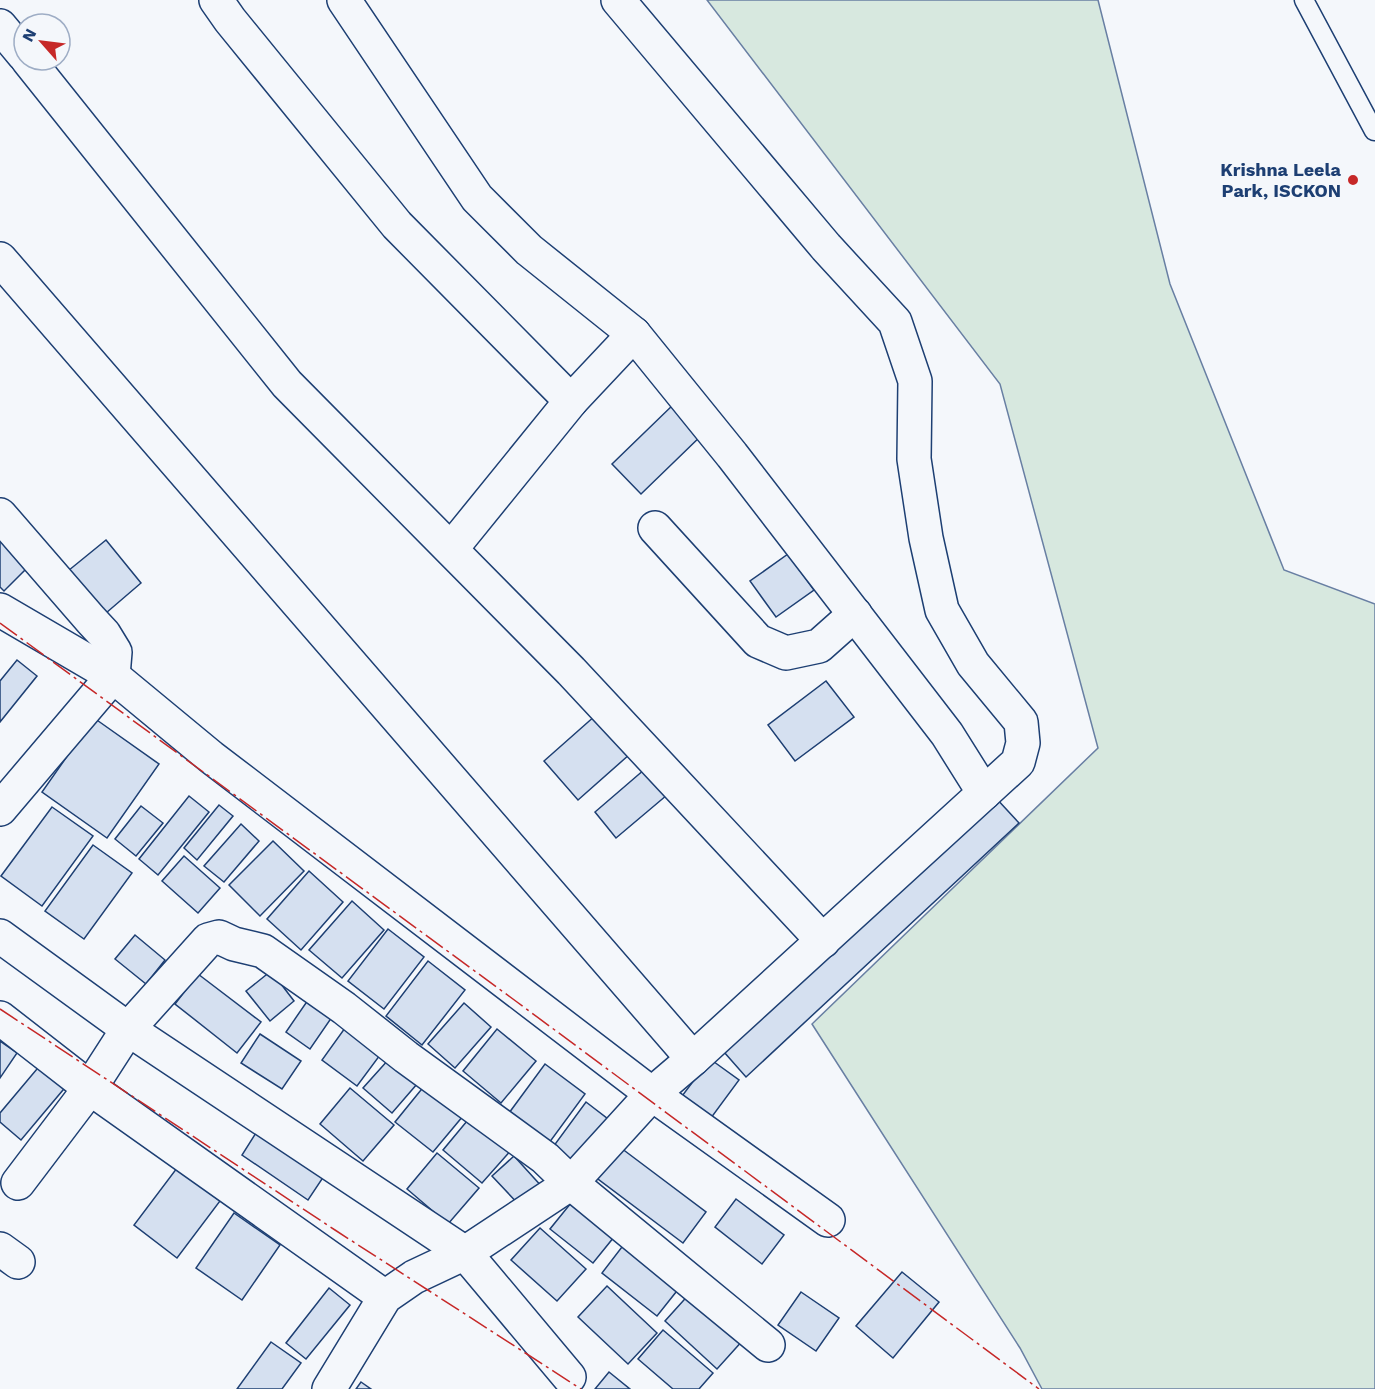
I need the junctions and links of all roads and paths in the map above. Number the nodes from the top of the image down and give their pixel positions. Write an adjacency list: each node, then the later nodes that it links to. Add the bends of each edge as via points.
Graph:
1 (216, 0): 11 (street, via 397,225)
2 (344, 0): 10 (street, via 477,198 529,250)
3 (618, 0): 18 (street, via 826,247 895,322 915,381 914,459 942,610 974,664 1022,722 1023,743 1018,762)
4 (1304, 0): 8 (lane)
5 (0, 26): 6 (street)
6 (12, 40)
7 (38, 72): 14 (street, via 287,384)
8 (1374, 131)
9 (0, 259): 24 (street)
10 (634, 334): 11 (street); 16 (street)
11 (571, 401): 14 (street)
12 (0, 515): 17 (street, via 104,634 115,652)
13 (656, 528): 16 (street, via 758,640 786,653 819,646)
14 (451, 549): 21 (street, via 571,671)
15 (0, 610): 17 (street)
16 (855, 614): 18 (street, via 947,734)
17 (113, 676): 19 (street); 26 (street, via 211,757)
18 (984, 794): 21 (street)
19 (0, 809)
20 (0, 936): 23 (street)
21 (823, 941): 24 (street)
22 (0, 1018): 25 (street)
23 (128, 1029): 25 (street); 28 (street, via 208,940 219,938 263,951 545,1158); 30 (street)
24 (693, 1059): 26 (street)
25 (90, 1088): 27 (street); 31 (street)
26 (652, 1094): 28 (street); 29 (street)
27 (18, 1183)
28 (571, 1183): 30 (street); 32 (street)
29 (828, 1221)
30 (465, 1252): 31 (street, via 414,1277); 33 (street)
31 (385, 1297): 34 (street)
32 (768, 1345)
33 (569, 1377)
34 (329, 1389)

